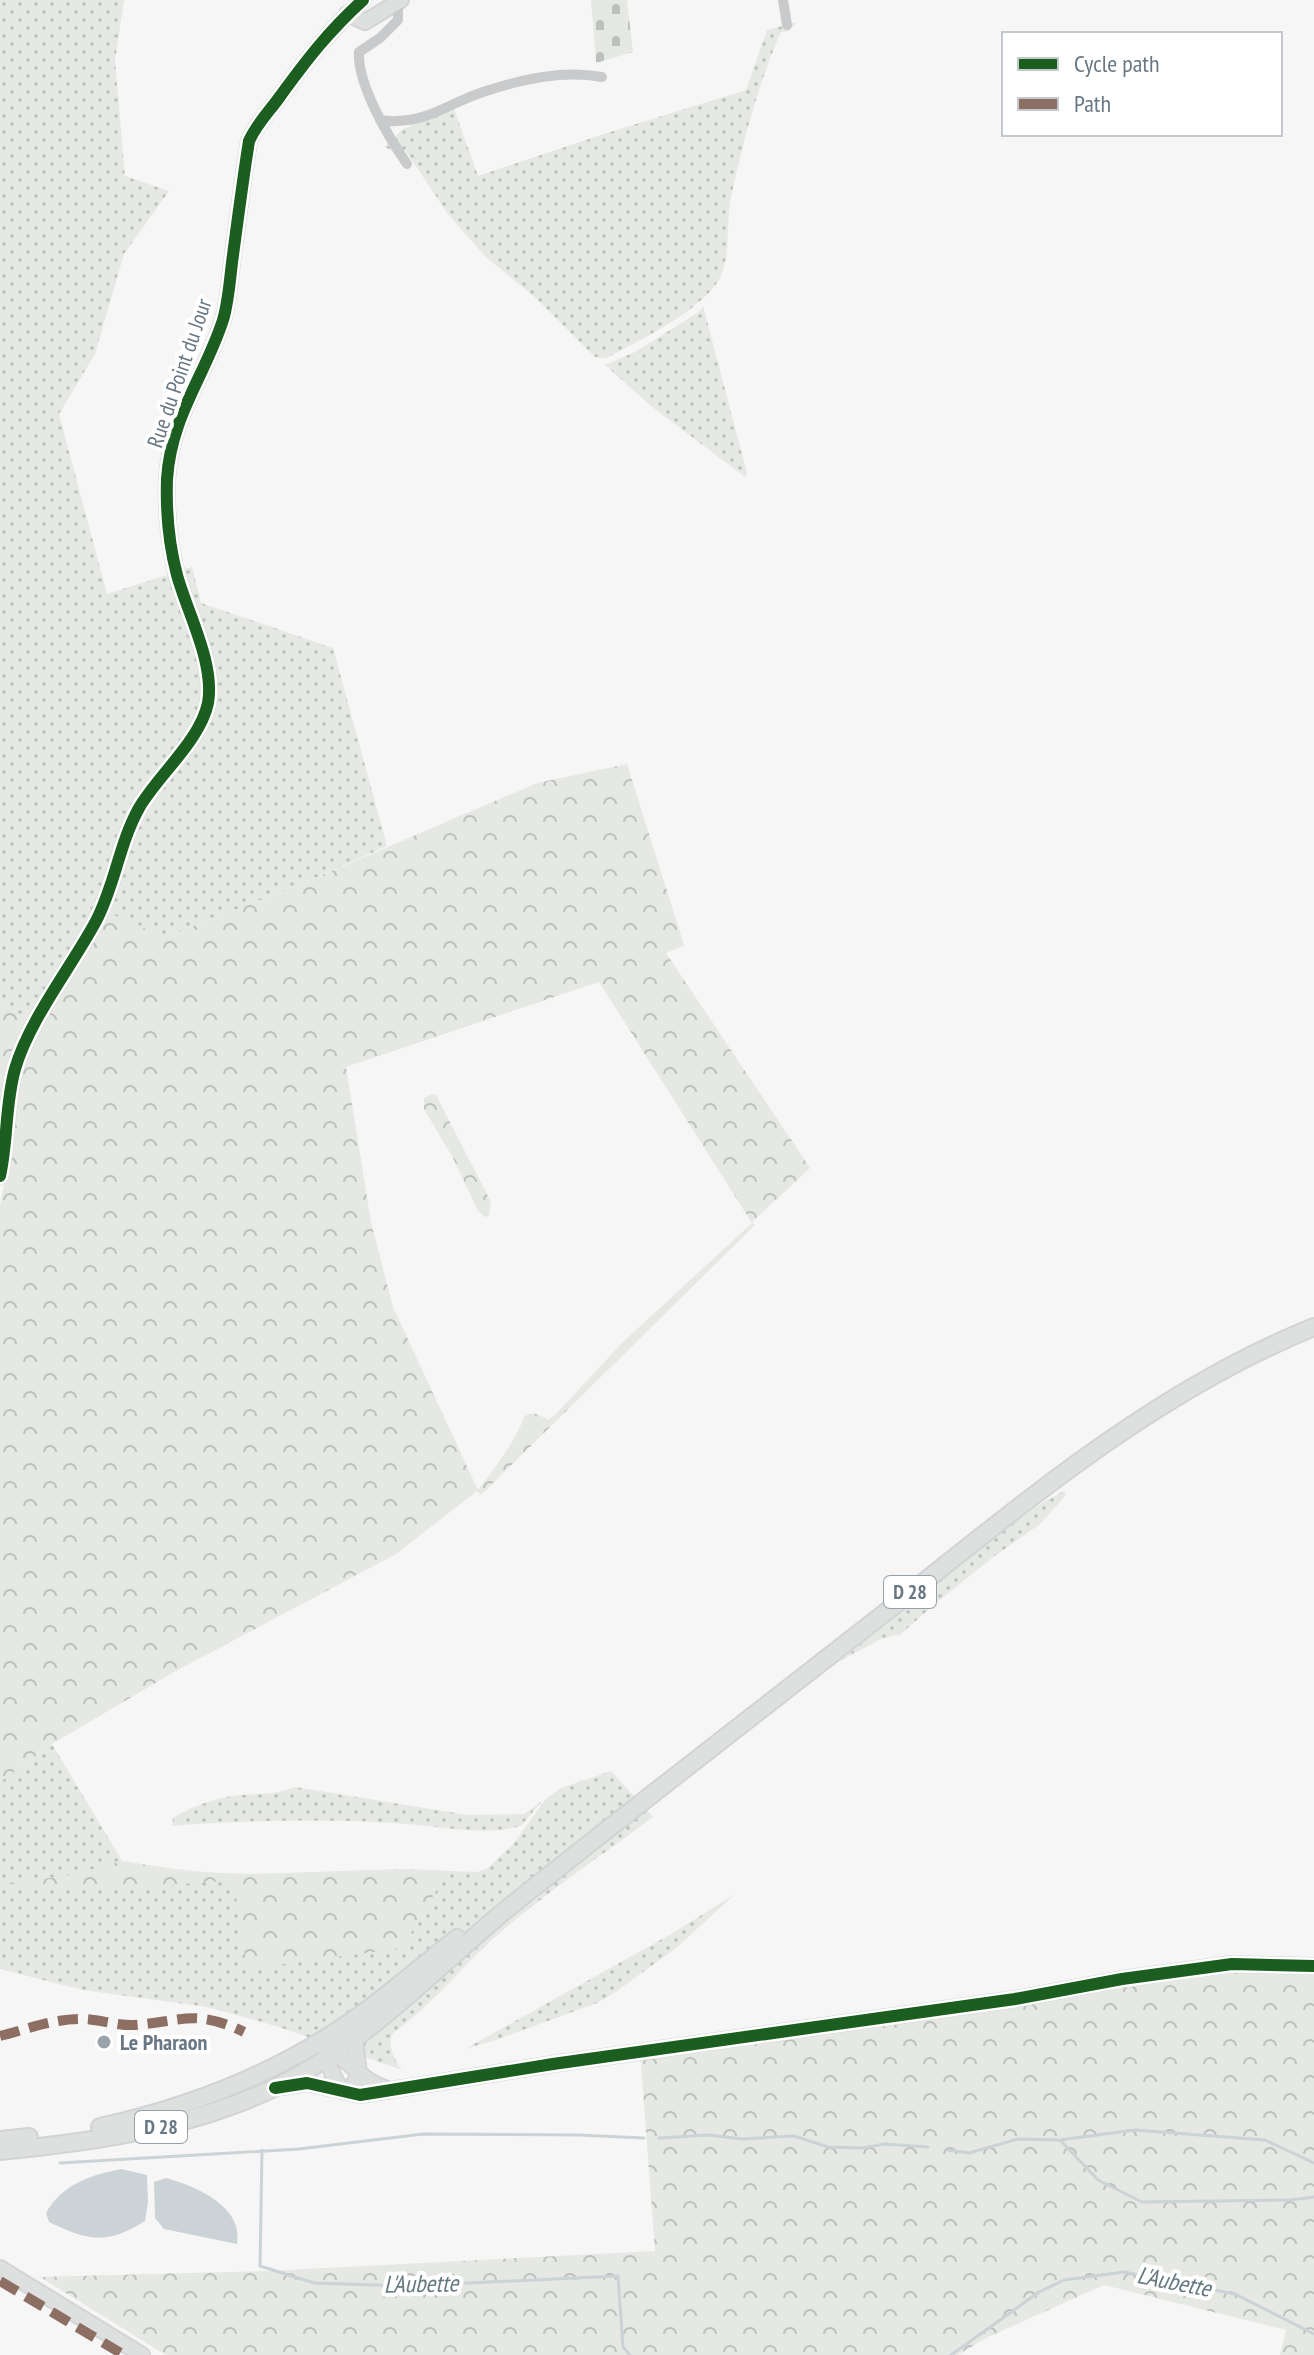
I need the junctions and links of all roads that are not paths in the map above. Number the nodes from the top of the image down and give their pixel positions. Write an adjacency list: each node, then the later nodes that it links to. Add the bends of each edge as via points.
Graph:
1 (363, 0): 4 (street, Rue du Point du Jour)
2 (399, 0): 4 (street, via 365,22); 7 (street, via 398,20 359,52 358,64)
3 (783, 0): 5 (street)
4 (347, 14): 9 (street, Rue du Point du Jour, via 309,55 249,141 223,319 172,444 167,479 172,546 199,639 208,701 201,723 140,806 97,919 16,1064)
5 (787, 25)
6 (602, 77): 7 (street, via 566,73 484,91 401,124)
7 (380, 120): 8 (street)
8 (407, 164)
9 (0, 1176)
10 (1314, 1317): 13 (main road, D 28, via 1196,1374 1079,1450)
11 (1314, 1327): 14 (main road, D 28, via 1207,1378 1100,1446 497,1917)
12 (1314, 1966): 19 (street, via 1232,1964)
13 (355, 2019): 15 (main road, D 28); 16 (street, via 332,2041)
14 (355, 2038): 16 (main road, D 28); 17 (street)
15 (311, 2045): 16 (street); 21 (main road, D 28, via 248,2079 169,2110)
16 (330, 2053): 17 (street); 18 (main road, D 28); 20 (street, via 332,2075)
17 (359, 2075): 19 (street); 20 (street)
18 (275, 2088): 20 (street, via 304,2083); 21 (main road, D 28, via 147,2130)
19 (387, 2089): 20 (street, via 360,2095)
20 (342, 2091)
21 (24, 2142): 22 (main road, D 28)
22 (0, 2151)
23 (0, 2268): 24 (street)
24 (142, 2355)

